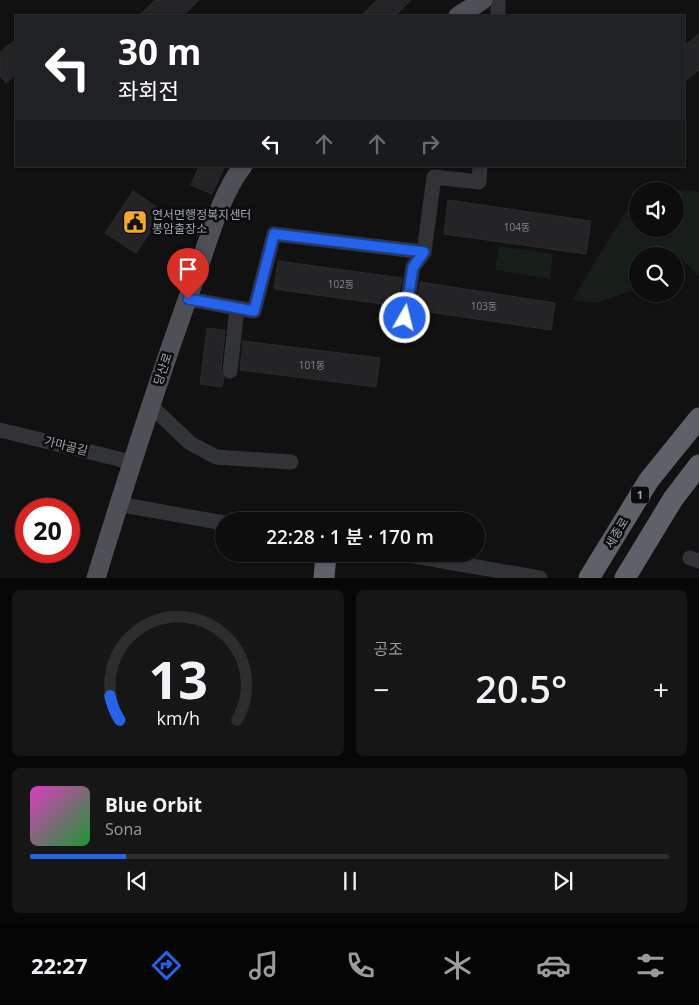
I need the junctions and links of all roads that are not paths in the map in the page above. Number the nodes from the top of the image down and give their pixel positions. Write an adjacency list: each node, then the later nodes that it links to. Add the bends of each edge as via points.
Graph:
1 (484, 0): 3 (main road)
2 (498, 0): 4 (street)
3 (460, 15)
4 (498, 15)
5 (242, 167): 8 (main road, 당산로, via 217,218)
6 (480, 167): 7 (street, via 479,182 434,177)
7 (424, 252): 9 (street, via 274,234 254,311); 10 (street, via 413,267)
8 (188, 299): 9 (street); 12 (main road, 당산로)
9 (237, 308): 11 (street)
10 (405, 318)
11 (230, 371)
12 (151, 406): 15 (main road, 당산로); 16 (street, via 190,443 216,457)
13 (699, 418): 26 (highway, 세종로 / 1, via 649,480)
14 (0, 430): 15 (street, 가마골길)
15 (131, 462): 18 (main road, 당산로)
16 (291, 462)
17 (699, 465): 22 (highway, 1, via 673,499)
18 (118, 504): 19 (street); 23 (main road, 당산로)
19 (215, 521)
20 (325, 562): 24 (highway)
21 (449, 562): 25 (street)
22 (627, 576)
23 (96, 578)
24 (324, 578)
25 (540, 578)
26 (589, 578)

